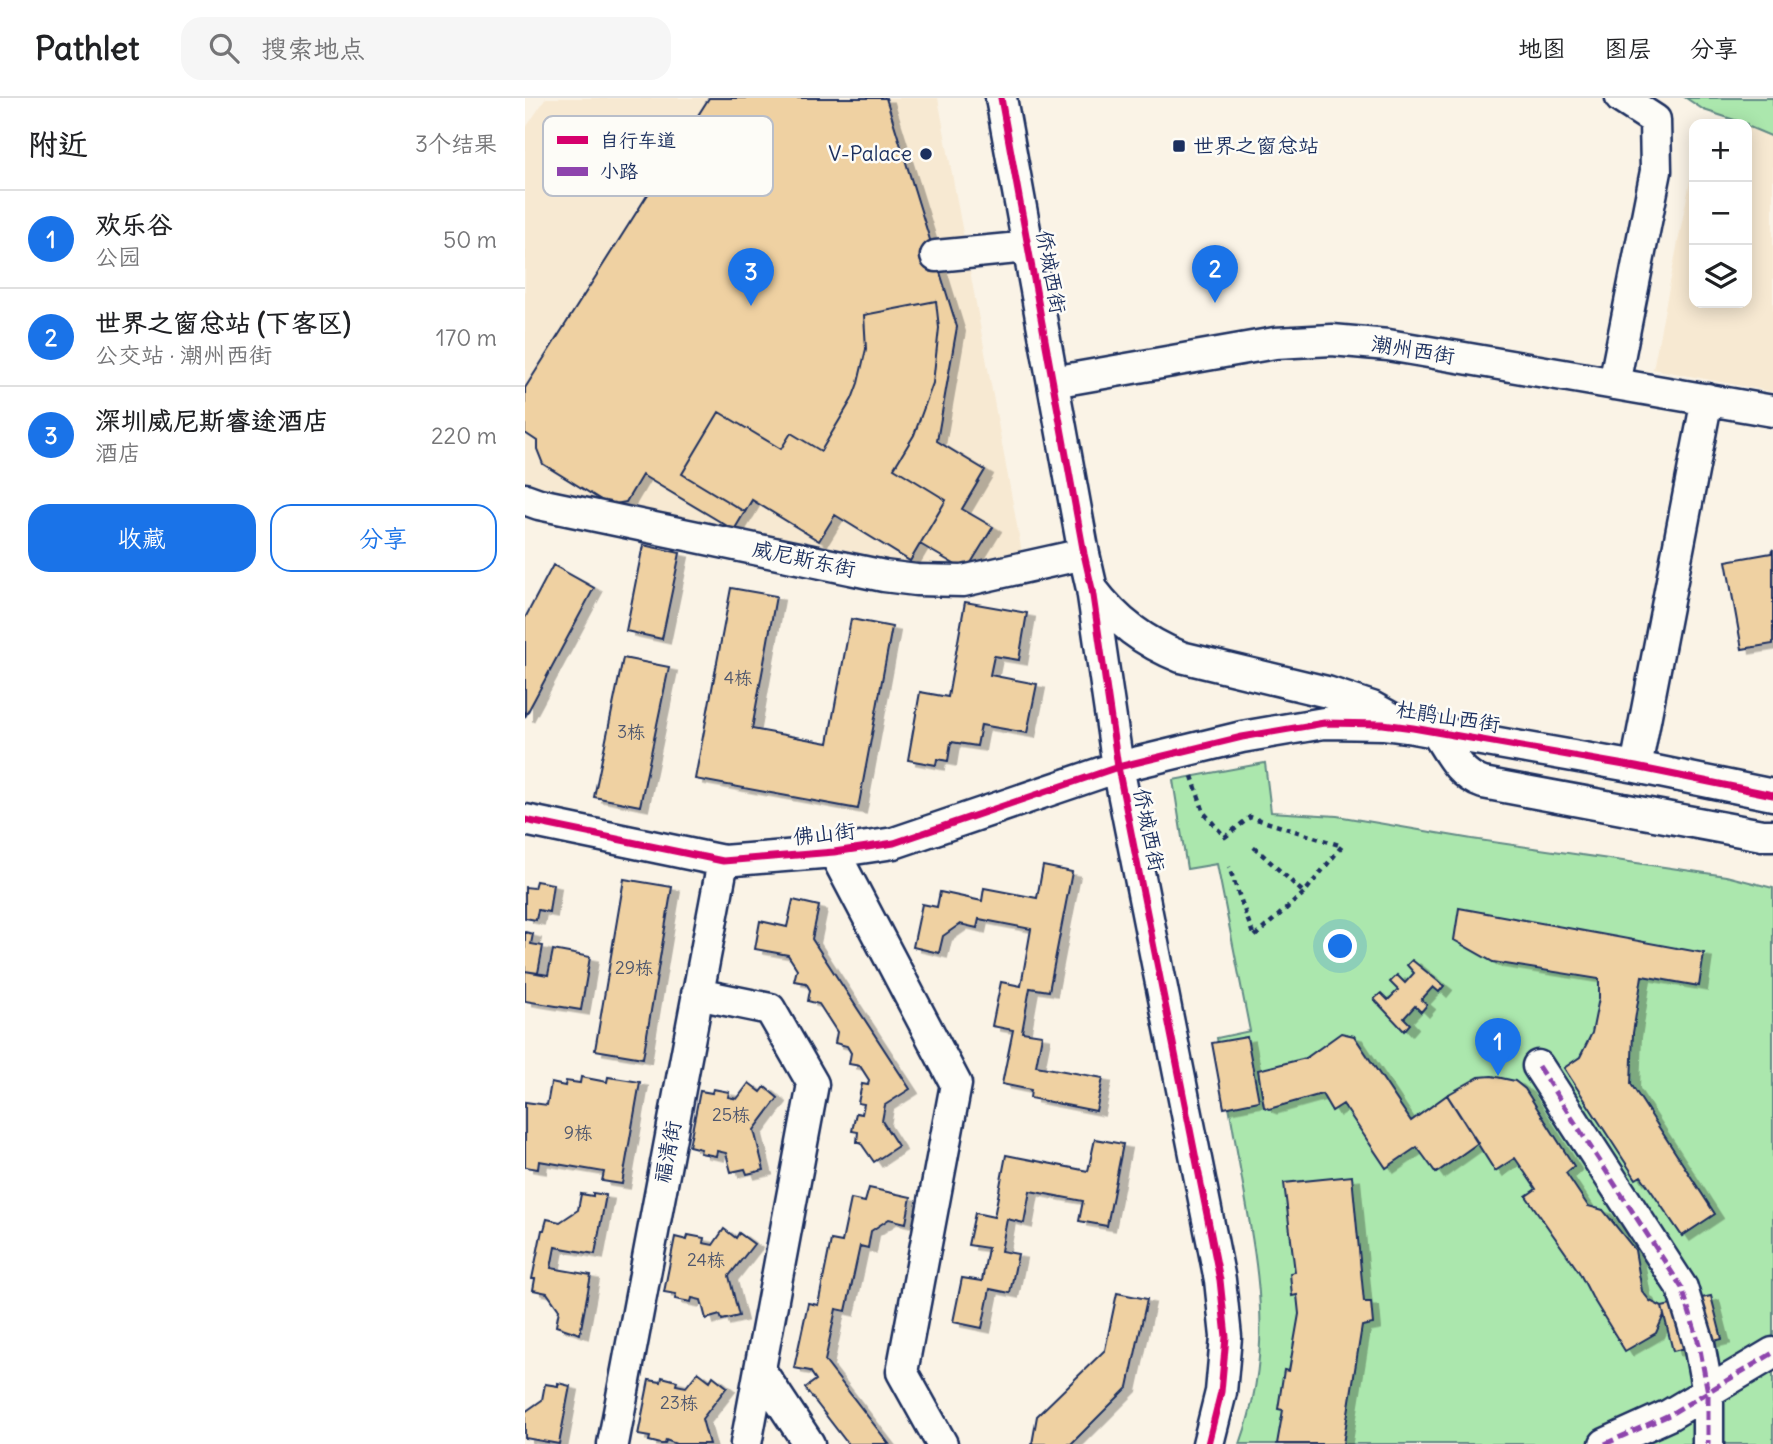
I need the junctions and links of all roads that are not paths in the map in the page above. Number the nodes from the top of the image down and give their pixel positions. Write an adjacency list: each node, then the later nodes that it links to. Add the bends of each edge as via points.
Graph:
1 (1001, 98): 4 (street, 侨城西街)
2 (1621, 98): 3 (street)
3 (1662, 109): 7 (street, via 1656,170)
4 (1029, 247): 5 (street); 6 (street, 侨城西街)
5 (936, 256)
6 (1053, 382): 7 (street, 潮州西街, via 1275,343 1318,340 1388,345); 11 (street, 侨城西街)
7 (1615, 384): 8 (street, 潮州西街)
8 (1707, 399): 9 (street, 潮州西街); 15 (street)
9 (1773, 411)
10 (525, 499): 11 (street, 威尼斯东街, via 916,580 963,581)
11 (1084, 554): 12 (street, 侨城西街)
12 (1092, 589): 13 (street, via 1124,625 1159,648 1355,700); 14 (street, 侨城西街)
13 (1425, 730): 14 (street, 杜鹃山西街, via 1353,723 1292,727); 15 (street, 杜鹃山西街); 18 (street, via 1469,778 1483,783)
14 (1118, 767): 19 (street, 佛山街, via 921,835); 30 (street, 侨城西街, via 1220,1280 1226,1337 1221,1392)
15 (1636, 767): 16 (street, 杜鹃山西街)
16 (1773, 795)
17 (525, 820): 20 (street, 佛山街)
18 (1773, 835)
19 (834, 852): 20 (street, 佛山街); 29 (street, via 956,1084 902,1372)
20 (723, 861): 21 (street, 福清街)
21 (697, 994): 24 (street, via 770,1009 813,1084); 26 (street, 福清街)
22 (1538, 1066): 25 (street, via 1682,1288)
23 (1773, 1353): 25 (street)
24 (760, 1370): 27 (street); 28 (street)
25 (1708, 1393): 31 (street); 32 (street)
26 (613, 1444)
27 (746, 1444)
28 (809, 1444)
29 (942, 1444)
30 (1208, 1444)
31 (1605, 1444)
32 (1708, 1444)

